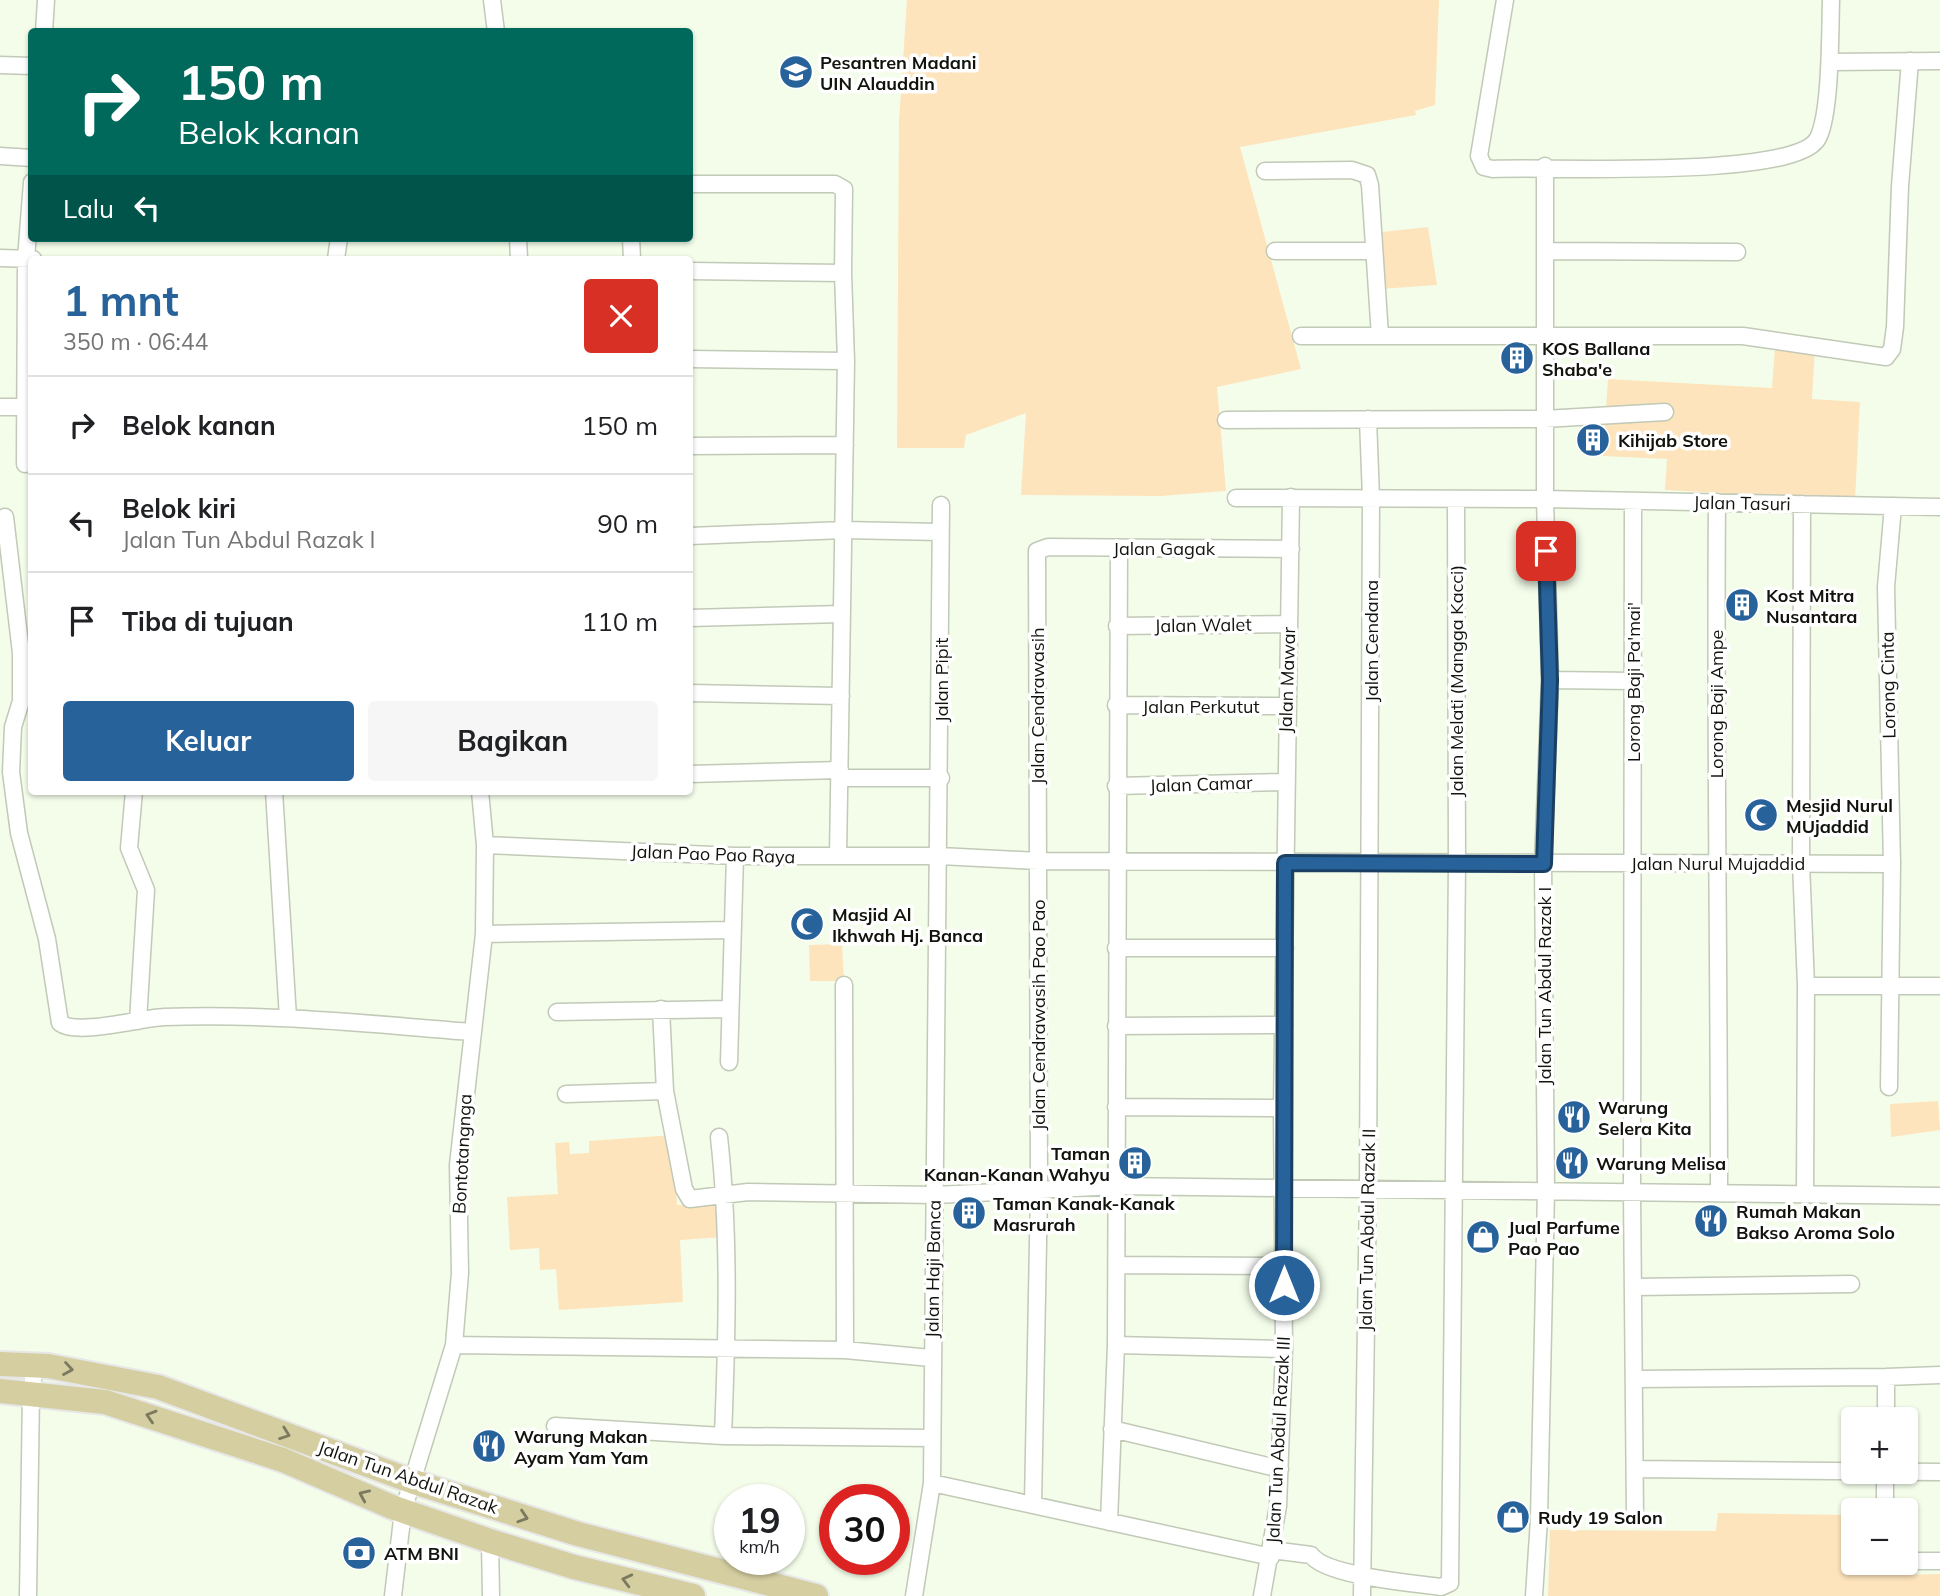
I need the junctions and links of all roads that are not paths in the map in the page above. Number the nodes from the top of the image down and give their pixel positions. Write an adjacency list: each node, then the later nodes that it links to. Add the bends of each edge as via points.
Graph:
1 (46, 0): 5 (street)
2 (492, 0): 6 (street)
3 (1505, 0): 14 (street, via 1480,163 1493,169)
4 (1831, 0): 9 (street)
5 (44, 28)
6 (496, 28)
7 (1910, 61): 8 (street); 9 (street); 26 (street, via 1895,327 1889,355 1882,358 1765,337)
8 (1940, 61)
9 (1830, 62): 14 (street, via 1818,138 1802,153 1743,166)
10 (0, 65): 11 (street)
11 (28, 66)
12 (0, 156): 13 (street)
13 (28, 158)
14 (1545, 166): 19 (street, Jalan Tun Abdul Razak I)
15 (1265, 171): 18 (street, via 1363,172 1370,185)
16 (693, 184): 24 (street, via 841,185 845,194)
17 (1276, 251): 18 (street)
18 (1373, 251): 28 (street)
19 (1546, 251): 20 (street); 26 (street, Jalan Tun Abdul Razak I)
20 (1737, 252)
21 (0, 258): 22 (street)
22 (28, 259)
23 (693, 271): 24 (street)
24 (843, 273): 30 (street)
25 (28, 296): 32 (street)
26 (1546, 335): 28 (street); 36 (street, Jalan Tun Abdul Razak I)
27 (1301, 336): 28 (street)
28 (1380, 336)
29 (693, 359): 30 (street)
30 (846, 361): 37 (street)
31 (0, 407): 32 (street)
32 (25, 407): 39 (street)
33 (1665, 412): 36 (street)
34 (1368, 418): 35 (street); 36 (street); 42 (street, Jalan Cendana)
35 (1226, 419)
36 (1544, 419): 44 (street, Jalan Tun Abdul Razak I)
37 (845, 445): 38 (street); 52 (street)
38 (693, 446)
39 (25, 464)
40 (1291, 497): 41 (street, Jalan Tasuri); 42 (street, Jalan Tasuri); 56 (street, Jalan Mawar)
41 (1236, 498)
42 (1371, 498): 43 (street, Jalan Tasuri); 83 (street, Jalan Cendana)
43 (1456, 499): 44 (street, Jalan Tasuri); 84 (street, Jalan Melati (Mangga Kacci))
44 (1545, 499): 45 (street, Jalan Tasuri); 62 (street, Jalan Tun Abdul Razak I)
45 (1633, 501): 46 (street, Jalan Tasuri); 63 (street, Lorong Baji Pa'mai')
46 (1717, 502): 47 (street, Jalan Tasuri); 88 (street, Lorong Baji Ampe, via 1715,778)
47 (1802, 504): 49 (street, Jalan Tasuri); 86 (street)
48 (941, 505): 53 (street, Jalan Pipit)
49 (1893, 506): 50 (street, Jalan Tasuri); 89 (street, Lorong Cinta, via 1886,587)
50 (1940, 507)
51 (5, 517): 102 (street, via 21,653 21,701 13,727 11,772 23,855 47,939 58,1018 71,1028)
52 (844, 530): 53 (street); 54 (street); 58 (street)
53 (940, 532): 70 (street, Jalan Pipit)
54 (693, 536)
55 (1119, 548): 56 (street, Jalan Gagak); 57 (street, Jalan Gagak, via 1048,547); 61 (street)
56 (1291, 549): 60 (street, Jalan Mawar)
57 (1037, 551): 80 (street, Jalan Cendrawasih)
58 (842, 614): 59 (street); 65 (street)
59 (693, 618)
60 (1289, 624): 61 (street, Jalan Walet); 67 (street, Jalan Mawar)
61 (1117, 626): 66 (street)
62 (1550, 680): 63 (street); 87 (street, Jalan Tun Abdul Razak I)
63 (1634, 681): 85 (street, Lorong Baji Pa'mai')
64 (693, 693): 65 (street)
65 (841, 696): 69 (street)
66 (1116, 705): 67 (street, Jalan Perkutut); 72 (street)
67 (1286, 706): 71 (street, Jalan Mawar)
68 (693, 774): 69 (street)
69 (840, 774): 70 (street); 78 (street)
70 (941, 778): 79 (street, Jalan Pipit)
71 (1285, 782): 72 (street, Jalan Camar); 82 (street, Jalan Mawar)
72 (1116, 786): 81 (street)
73 (134, 795): 102 (street, via 129,848 146,890)
74 (274, 795): 101 (street)
75 (480, 795): 76 (street, Bontotangnga)
76 (485, 845): 77 (street, Jalan Pao Pao Raya); 91 (street, Bontotangnga)
77 (736, 856): 78 (street, Jalan Pao Pao Raya); 90 (street)
78 (838, 856): 79 (street, Jalan Pao Pao Raya)
79 (940, 856): 80 (street, Jalan Pao Pao Raya); 124 (street, Jalan Haji Banca)
80 (1038, 861): 81 (street, Jalan Pao Pao Raya); 117 (street, Jalan Cendrawasih Pao Pao)
81 (1116, 862): 82 (street, Jalan Pao Pao Raya); 92 (street)
82 (1285, 863): 83 (street, Jalan Nurul Mujaddid); 93 (street, Jalan Tun Abdul Razak III)
83 (1370, 863): 84 (street, Jalan Nurul Mujaddid); 115 (street, Jalan Tun Abdul Razak II)
84 (1457, 863): 87 (street, Jalan Nurul Mujaddid); 116 (street, Jalan Melati (Mangga Kacci))
85 (1632, 863): 87 (street, Jalan Nurul Mujaddid); 88 (street, Jalan Nurul Mujaddid); 120 (street, Lorong Baji Pa'mai')
86 (1801, 863): 88 (street, Jalan Nurul Mujaddid); 89 (street, Jalan Nurul Mujaddid); 95 (street)
87 (1544, 864): 118 (street, Jalan Tun Abdul Razak I)
88 (1719, 864): 121 (street, Lorong Baji Ampe)
89 (1892, 864): 96 (street, Lorong Cinta)
90 (732, 930): 91 (street); 99 (street)
91 (484, 934): 105 (street, Bontotangnga)
92 (1116, 948): 93 (street); 104 (street)
93 (1285, 948): 103 (street, Jalan Tun Abdul Razak III)
94 (844, 985): 119 (street)
95 (1805, 986): 96 (street); 123 (street)
96 (1890, 986): 97 (street); 107 (street, Lorong Cinta)
97 (1940, 986)
98 (661, 1009): 99 (street); 100 (street); 108 (street)
99 (729, 1009): 106 (street)
100 (557, 1012)
101 (288, 1017): 102 (street); 105 (street)
102 (138, 1021)
103 (1283, 1025): 104 (street); 111 (street, Jalan Tun Abdul Razak III)
104 (1116, 1026): 110 (street)
105 (472, 1032): 130 (street, Bontotangnga, via 458,1165 460,1273)
106 (729, 1062)
107 (1889, 1087)
108 (665, 1091): 109 (street); 122 (street, via 687,1197)
109 (566, 1094)
110 (1116, 1107): 111 (street); 113 (street)
111 (1282, 1108): 114 (street, Jalan Tun Abdul Razak III)
112 (719, 1137): 122 (street)
113 (1117, 1186): 114 (street); 117 (street); 126 (street)
114 (1284, 1186): 115 (street); 127 (street, Jalan Tun Abdul Razak III)
115 (1368, 1188): 116 (street); 163 (street, Jalan Tun Abdul Razak II)
116 (1453, 1189): 118 (street); 163 (street, Jalan Melati (Mangga Kacci), via 1450,1583 1441,1587)
117 (1039, 1190): 124 (street); 155 (street, Jalan Cendrawasih Pao Pao)
118 (1546, 1191): 120 (street); 172 (street, Jalan Tun Abdul Razak I)
119 (845, 1192): 122 (street); 124 (street); 134 (street)
120 (1632, 1192): 121 (street); 129 (street, Lorong Baji Pa'mai')
121 (1719, 1192): 123 (street)
122 (725, 1194): 132 (street)
123 (1805, 1194): 125 (street)
124 (935, 1195): 135 (street, Jalan Haji Banca)
125 (1940, 1196)
126 (1117, 1265): 127 (street); 131 (street)
127 (1284, 1266): 133 (street, Jalan Tun Abdul Razak III)
128 (1851, 1284): 129 (street)
129 (1635, 1287): 140 (street, Lorong Baji Pa'mai')
130 (454, 1345): 132 (street); 153 (street, Bontotangnga)
131 (1116, 1345): 133 (street); 145 (street)
132 (727, 1349): 134 (street); 146 (street)
133 (1284, 1349): 148 (street, Jalan Tun Abdul Razak III)
134 (845, 1350): 135 (street)
135 (931, 1358): 147 (street, Jalan Haji Banca)
136 (0, 1364): 137 (main road, Jalan Tun Abdul Razak)
137 (34, 1365): 142 (street); 153 (main road, Jalan Tun Abdul Razak, one-way to 153, via 158,1387)
138 (1940, 1375): 139 (street)
139 (1886, 1377): 140 (street); 143 (street)
140 (1636, 1379): 149 (street, Lorong Baji Pa'mai')
141 (0, 1391): 142 (main road, Jalan Tun Abdul Razak)
142 (31, 1394): 156 (main road, Jalan Tun Abdul Razak, one-way to 142, via 283,1460 162,1419 106,1402); 164 (street)
143 (1886, 1407)
144 (555, 1426): 146 (street)
145 (1112, 1429): 148 (street); 158 (street)
146 (723, 1436): 147 (street)
147 (932, 1438): 154 (street, Jalan Haji Banca)
148 (1280, 1469): 160 (street, Jalan Tun Abdul Razak III)
149 (1636, 1469): 150 (street); 157 (street, Lorong Baji Pa'mai')
150 (1841, 1471)
151 (1918, 1472): 152 (street)
152 (1940, 1472)
153 (414, 1482): 156 (street, Bontotangnga); 168 (main road, Jalan Tun Abdul Razak, one-way to 168, via 578,1534)
154 (932, 1483): 155 (street); 169 (street, Jalan Haji Banca)
155 (1033, 1505): 158 (street)
156 (403, 1511): 159 (main road, Jalan Tun Abdul Razak); 165 (street, Bontotangnga)
157 (1635, 1516)
158 (1108, 1522): 160 (street)
159 (490, 1541): 166 (street); 167 (main road, Jalan Tun Abdul Razak, one-way to 159)
160 (1272, 1553): 163 (street, via 1311,1555 1318,1564); 170 (street, Jalan Tun Abdul Razak III)
161 (1918, 1561): 162 (street)
162 (1940, 1562)
163 (1362, 1574): 171 (street, Jalan Tun Abdul Razak II)
164 (28, 1596)
165 (393, 1596)
166 (491, 1596)
167 (693, 1596)
168 (816, 1596)
169 (914, 1596)
170 (1262, 1596)
171 (1362, 1596)
172 (1534, 1596)

